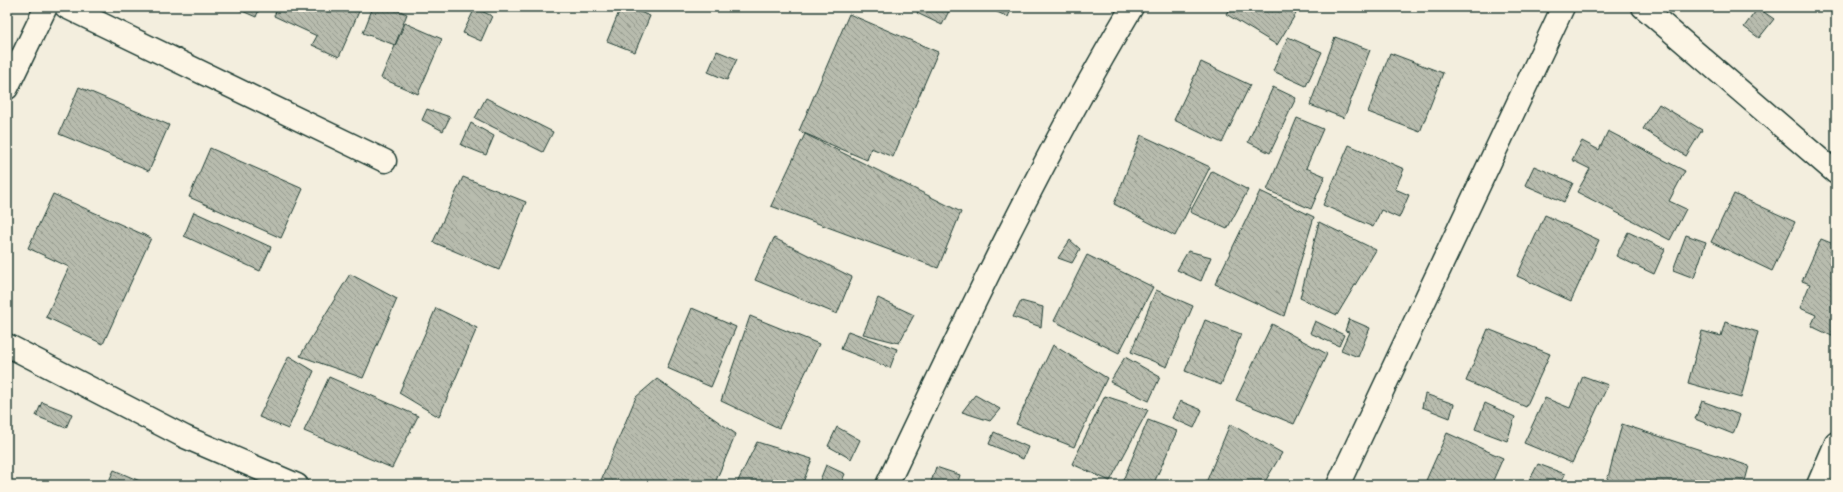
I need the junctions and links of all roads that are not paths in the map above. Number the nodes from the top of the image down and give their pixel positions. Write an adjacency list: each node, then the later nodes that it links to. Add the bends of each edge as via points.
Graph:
1 (46, 7): 6 (street)
2 (66, 7): 7 (street)
3 (1132, 7): 12 (street, via 1053,146)
4 (1563, 7): 13 (street)
5 (1643, 7): 8 (street)
6 (7, 88)
7 (386, 160)
8 (1836, 173)
9 (7, 344): 11 (street, via 184,437)
10 (1836, 443): 14 (street)
11 (297, 485)
12 (887, 485)
13 (1338, 485)
14 (1818, 485)

